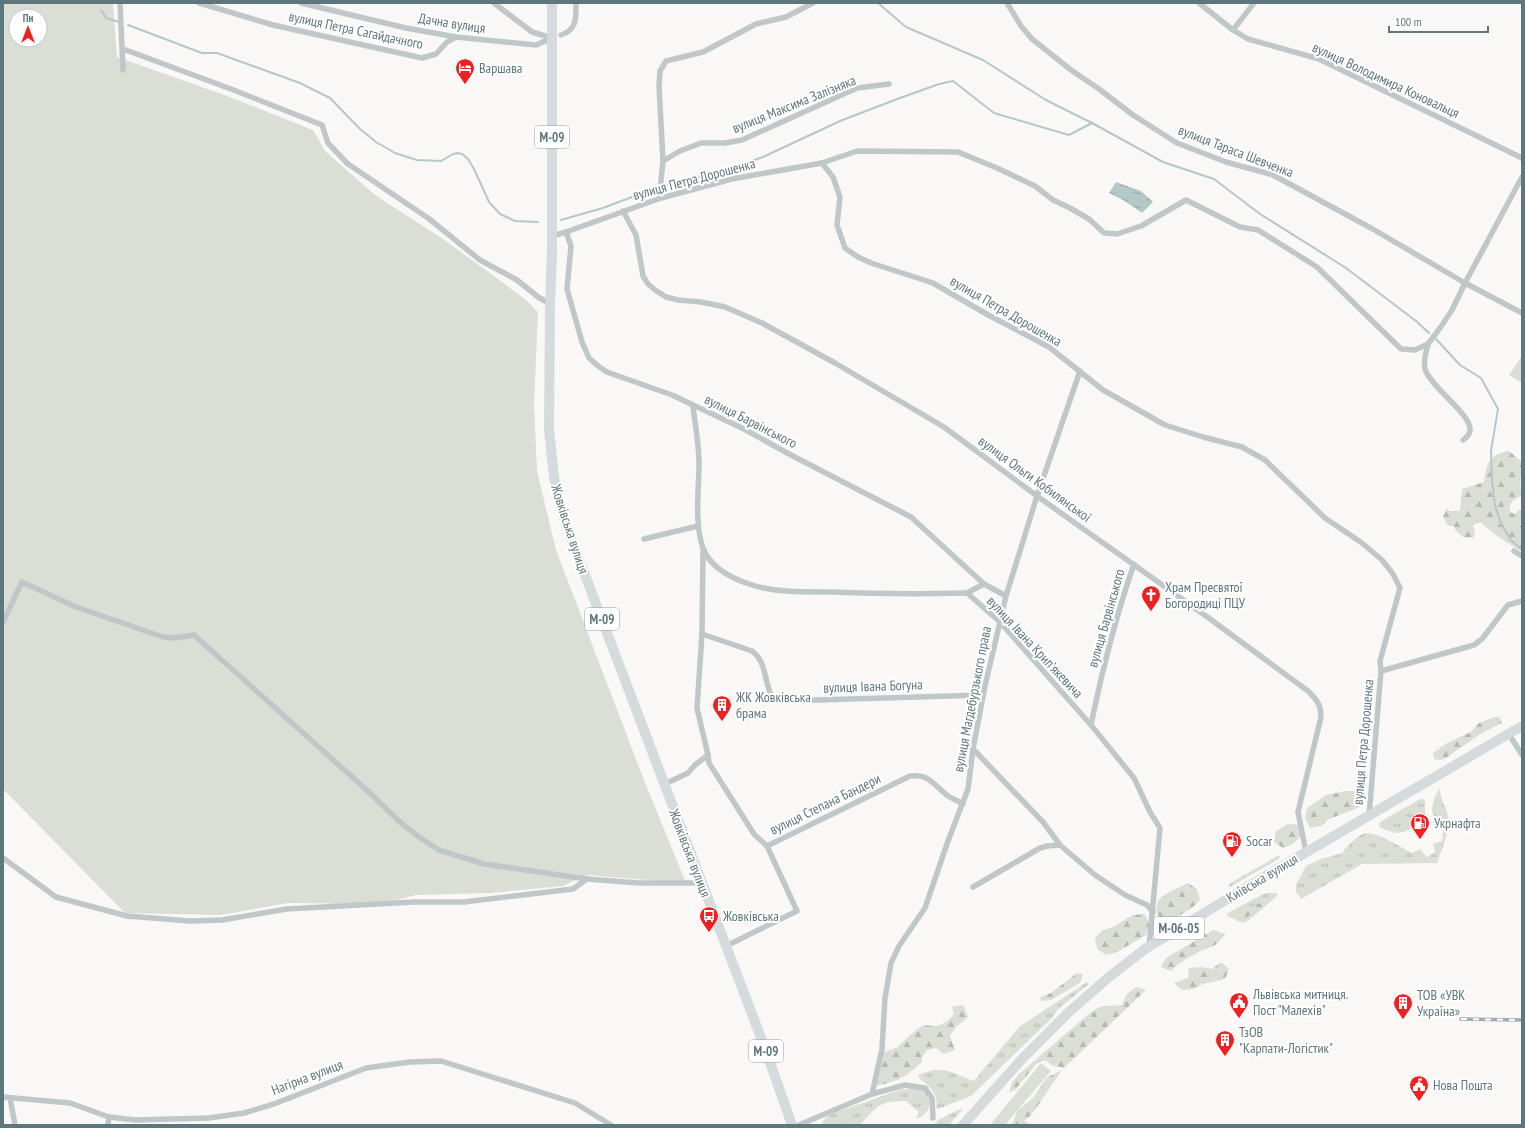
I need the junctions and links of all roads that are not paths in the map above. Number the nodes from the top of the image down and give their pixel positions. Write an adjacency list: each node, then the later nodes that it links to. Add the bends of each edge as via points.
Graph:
1 (120, 3): 14 (street)
2 (199, 3): 12 (street, вулиця Петра Сагайдачного, via 273,25 422,58 436,54)
3 (301, 3): 12 (street, Дачна вулиця)
4 (494, 3): 13 (street, via 532,32)
5 (552, 3): 13 (highway, М-09)
6 (576, 3): 13 (street, via 575,24 569,32)
7 (813, 3): 18 (street, via 786,17 756,24 703,52 666,61 660,70 659,86)
8 (1007, 3): 25 (street, вулиця Тараса Шевченка, via 1032,39 1070,70 1177,143 1226,162 1274,175)
9 (1199, 3): 11 (street, вулиця Володимира Коновальця)
10 (1254, 3): 11 (street)
11 (1233, 30): 17 (street, вулиця Володимира Коновальця, via 1248,39 1319,59)
12 (456, 37): 13 (street, Дачна вулиця, via 536,45)
13 (556, 37): 24 (highway, М-09)
14 (123, 49): 15 (street); 26 (street, via 322,125 328,143 348,164 428,218 480,260 517,280)
15 (123, 70)
16 (889, 84): 18 (street, вулиця Максима Залізняка, via 857,88 742,140 701,143)
17 (1522, 158)
18 (663, 161): 21 (street)
19 (822, 164): 21 (street, вулиця Петра Дорошенка, via 732,179); 28 (street, вулиця Петра Дорошенка, via 857,151 958,152 1035,186 1053,200 1089,219 1104,233 1117,234 1140,226 1186,200 1240,227 1258,230 1317,267 1401,349 1415,350); 29 (street, вулиця Петра Дорошенка, via 833,177 840,197 837,225 845,248 871,263 933,283 1049,347)
20 (1522, 177): 25 (street)
21 (661, 198): 22 (street, вулиця Петра Дорошенка)
22 (623, 210): 23 (street, вулиця Петра Дорошенка); 32 (street, вулиця Ольги Кобилянської, via 636,235 643,276 655,290 666,297 725,307 769,326 944,427)
23 (566, 232): 24 (street, вулиця Петра Дорошенка); 30 (street, вулиця Барвінського, via 571,246 567,289 589,358 607,372 672,395)
24 (552, 236): 26 (highway, Жовківська вулиця / М-09)
25 (1464, 283): 27 (street, вулиця Тараса Шевченка); 28 (street, via 1452,310)
26 (550, 304): 54 (highway, Жовківська вулиця / М-09, via 549,430 558,498)
27 (1522, 313)
28 (1428, 344): 31 (street, via 1424,359 1426,374 1470,424 1471,430)
29 (1080, 371): 32 (street, вулиця Магдебурзького права); 46 (street, вулиця Петра Дорошенка, via 1103,390 1165,425 1242,447 1265,460 1325,518 1382,560 1400,588 1380,661)
30 (693, 406): 33 (street, вулиця Івана Крипʼякевича, via 699,461); 39 (street, вулиця Барвінського, via 744,429 911,517)
31 (1463, 440)
32 (1037, 496): 38 (street, вулиця Ольги Кобилянської); 41 (street, вулиця Магдебурзького права)
33 (698, 526): 34 (street); 35 (street, вулиця Івана Крипʼякевича)
34 (644, 539)
35 (703, 549): 40 (street, вулиця Івана Крипʼякевича, via 711,561 734,578 770,589 850,593); 45 (street, вулиця Івана Крипʼякевича)
36 (1514, 551): 37 (street)
37 (1522, 556)
38 (1134, 564): 48 (street, вулиця Барвінського, via 1096,698); 59 (street, вулиця Ольги Кобилянської, via 1317,700 1322,717 1298,812)
39 (984, 584): 40 (street); 41 (street, вулиця Барвінського)
40 (967, 593): 44 (street, вулиця Івана Крипʼякевича)
41 (1006, 596): 44 (street, вулиця Магдебурзького права)
42 (1522, 601): 46 (street, вулиця Петра Дорошенка, via 1508,605 1474,646)
43 (3, 622): 61 (street, via 22,582 76,608 163,637 194,635 402,824 439,850 484,864)
44 (1000, 622): 47 (street, вулиця Магдебурзького права); 48 (street, вулиця Івана Крипʼякевича)
45 (702, 634): 47 (street, вулиця Івана Богуна, via 752,651 762,663 772,697 784,701); 52 (street, via 698,708)
46 (1381, 671): 56 (street, вулиця Петра Дорошенка)
47 (984, 695): 51 (street, вулиця Магдебурзького права)
48 (1091, 725): 64 (street, вулиця Івана Крипʼякевича, via 1134,778 1160,828)
49 (1522, 726): 50 (highway, Київська вулиця / М-06-05)
50 (1509, 734): 53 (street); 56 (highway, Київська вулиця / М-06-05)
51 (972, 749): 55 (street, вулиця Магдебурзького права, via 968,789); 57 (street, via 1043,822)
52 (708, 755): 54 (street, via 688,774); 58 (street, via 709,763 754,834)
53 (1522, 755)
54 (665, 784): 62 (highway, Жовківська вулиця / М-09)
55 (962, 804): 58 (street, вулиця Степана Бандери, via 929,779 920,775 910,776); 67 (street, via 925,908 899,946 891,963 885,998 882,1049)
56 (1369, 816): 59 (highway, Київська вулиця / М-06-05)
57 (1060, 845): 63 (street, via 1040,848); 64 (street, via 1095,875 1147,905)
58 (767, 846): 65 (street, вулиця Степана Бандери, via 798,911)
59 (1306, 852): 66 (highway, Київська вулиця / М-06-05)
60 (3, 858): 61 (street, via 56,897 127,916 190,921 222,920 287,910 414,902 464,902 572,889)
61 (587, 878): 62 (street, via 639,883)
62 (702, 883): 65 (highway, Жовківська вулиця / М-09)
63 (973, 887)
64 (1153, 912): 66 (street, вулиця Івана Крипʼякевича)
65 (726, 946): 75 (highway, М-09)
66 (1149, 946): 77 (highway, Київська вулиця / М-06-05, via 1083,999 1023,1058)
67 (872, 1094): 71 (street, via 905,1085 925,1088 932,1098); 76 (street)
68 (3, 1097): 69 (street, Нагірна вулиця)
69 (10, 1098): 70 (street, Нагірна вулиця, via 70,1103); 72 (street)
70 (109, 1117): 73 (street); 74 (street, Нагірна вулиця, via 149,1120 209,1118 244,1113 366,1068 441,1061 575,1103)
71 (933, 1118)
72 (15, 1125)
73 (108, 1125)
74 (611, 1125)
75 (792, 1125)
76 (799, 1125)
77 (963, 1125)

